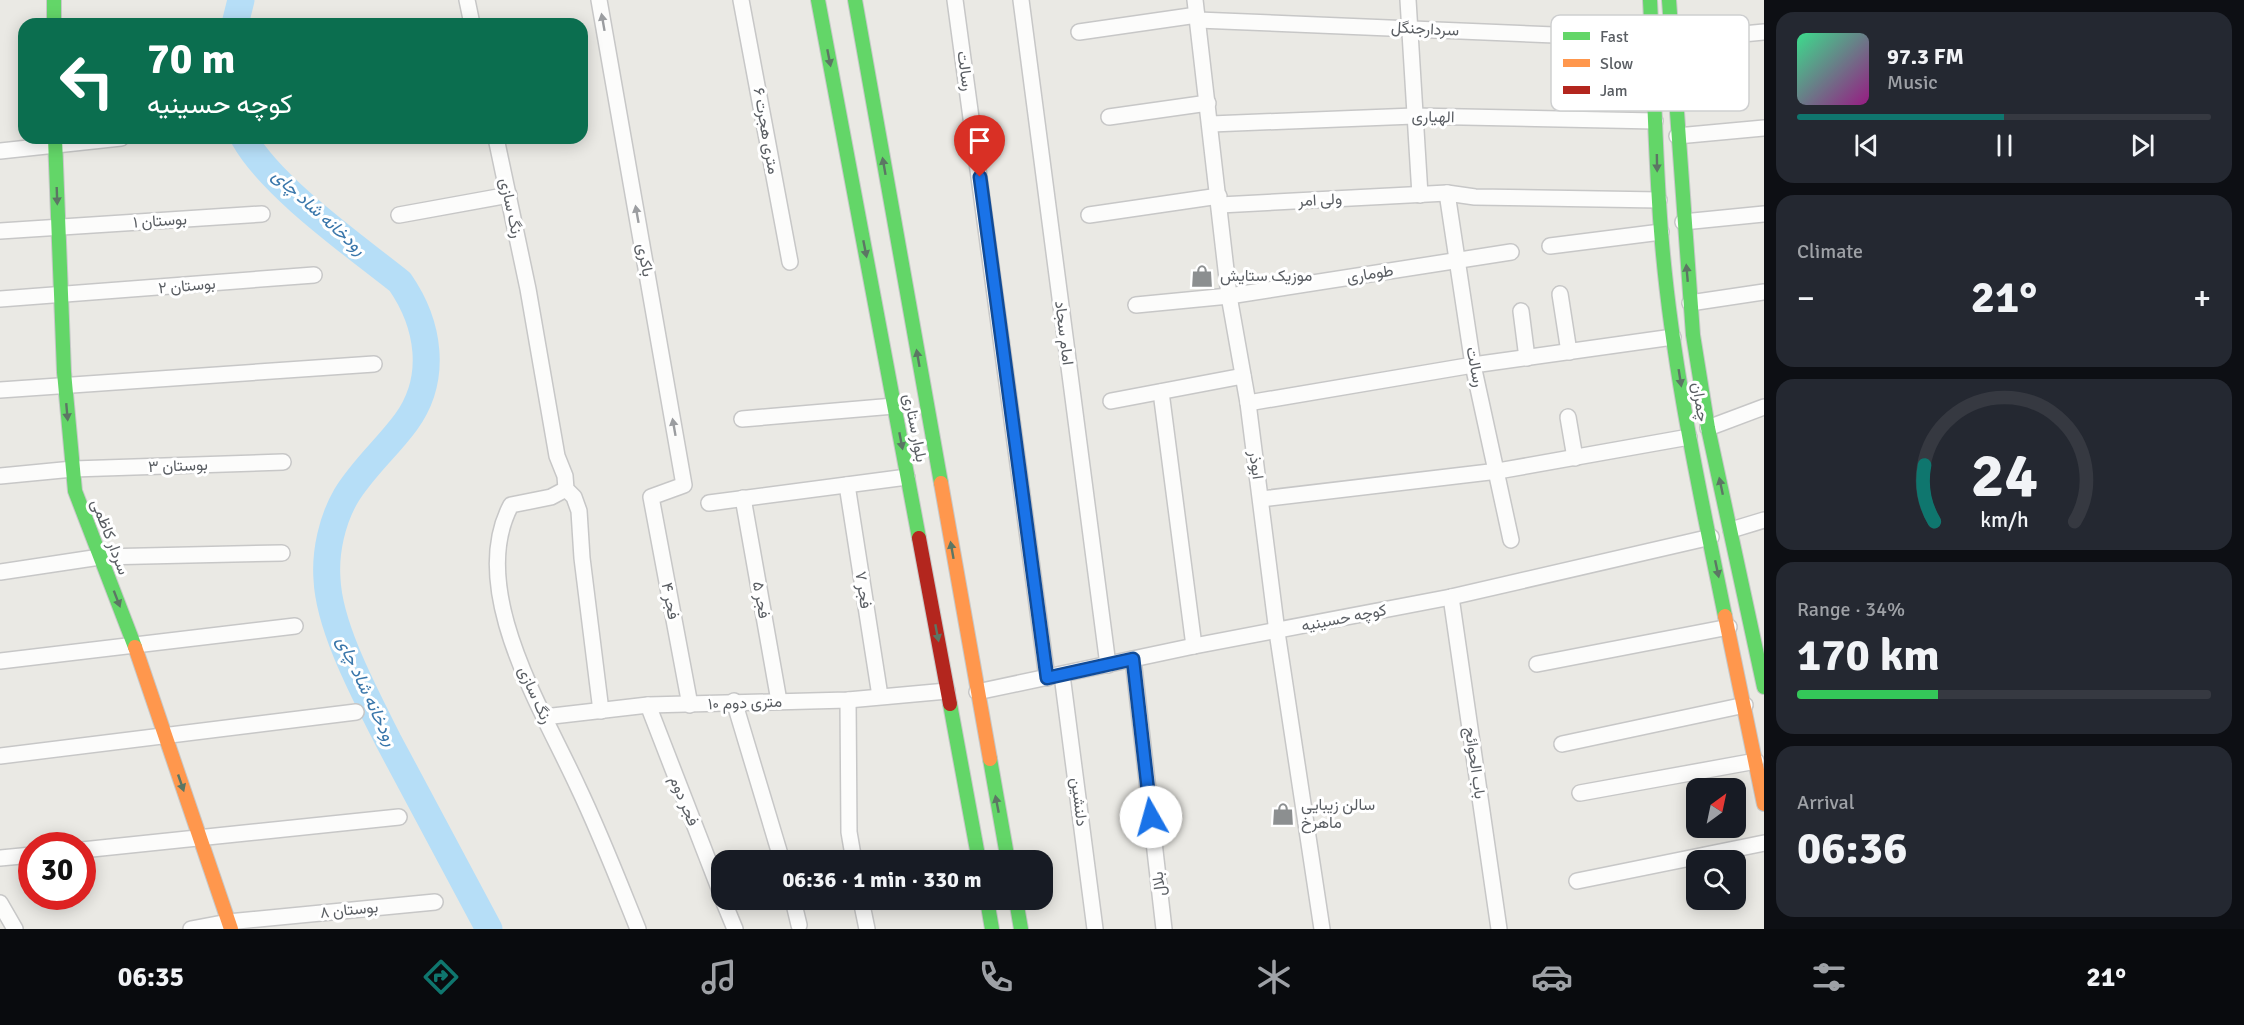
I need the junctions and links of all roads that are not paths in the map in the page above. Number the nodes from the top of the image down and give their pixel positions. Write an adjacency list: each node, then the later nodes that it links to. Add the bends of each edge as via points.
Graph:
1 (54, 0): 15 (main road)
2 (467, 0): 16 (street)
3 (599, 0): 86 (street, باکری, one-way to 3, via 684,485)
4 (741, 0): 51 (street, ۶ متری هجرت)
5 (818, 0): 72 (main road, بلوار ستاری, one-way to 72)
6 (855, 0): 108 (main road, بلوار ستاری, one-way to 6)
7 (955, 0): 111 (street, رسالت)
8 (1021, 0): 107 (street, امام سجاد)
9 (1408, 0): 17 (street)
10 (1650, 0): 13 (main road, چمران)
11 (1669, 0): 14 (main road, چمران)
12 (1197, 11): 17 (street, سردارجنگل); 19 (street, سردارجنگل); 22 (street, ابوذر)
13 (1651, 15)
14 (1669, 15)
15 (54, 18)
16 (467, 18)
17 (1409, 28): 21 (street, سردارجنگل); 25 (street)
18 (1764, 32): 20 (street)
19 (1079, 33)
20 (1749, 33)
21 (1551, 34)
22 (1208, 103): 26 (street); 28 (street, ابوذر)
23 (1656, 111): 27 (main road, چمران)
24 (1675, 111): 30 (main road, چمران)
25 (1414, 116): 27 (street, الهیاری); 28 (street, الهیاری); 37 (street)
26 (1109, 117)
27 (1656, 121): 38 (main road, چمران, one-way to 38)
28 (1211, 124): 39 (street, ابوذر)
29 (1764, 128): 30 (street)
30 (1677, 136): 44 (main road, چمران)
31 (43, 144): 34 (street)
32 (55, 144): 45 (main road, سردار کاظمی, one-way to 45)
33 (497, 144): 36 (street, رنگ سازی)
34 (0, 151)
35 (1447, 193): 37 (street, ولی امر); 38 (street, ولی امر, via 1475,197); 50 (street, رسالت)
36 (508, 195): 43 (street); 85 (street, رنگ سازی)
37 (1420, 195): 39 (street, ولی امر)
38 (1659, 200): 47 (main road, چمران)
39 (1219, 201): 41 (street, ولی امر); 55 (street, ابوذر)
40 (262, 214): 45 (street, بوستان ۱)
41 (1089, 214)
42 (1764, 214): 44 (street)
43 (399, 215)
44 (1683, 222): 58 (main road, چمران, one-way to 44)
45 (58, 227): 46 (street, بوستان ۱); 56 (main road, سردار کاظمی)
46 (0, 231)
47 (1660, 232): 48 (street); 61 (main road, چمران)
48 (1550, 246)
49 (1511, 252): 50 (street, طوماری)
50 (1457, 260): 55 (street, طوماری); 65 (street, رسالت)
51 (790, 262)
52 (314, 274): 56 (street, بوستان ۲)
53 (1764, 292): 58 (street)
54 (1560, 294): 62 (street)
55 (1230, 296): 59 (street, طوماری); 66 (street, ابوذر)
56 (61, 297): 57 (street, بوستان ۲); 67 (main road, سردار کاظمی)
57 (0, 299)
58 (1690, 303): 76 (main road, چمران)
59 (1136, 305)
60 (1521, 311): 63 (street)
61 (1673, 337): 62 (street); 77 (main road, چمران, one-way to 77)
62 (1569, 352): 63 (street)
63 (1527, 358): 65 (street)
64 (374, 364): 67 (street)
65 (1473, 364): 71 (street); 81 (street, رسالت)
66 (1243, 376): 69 (street); 71 (street, ابوذر)
67 (65, 385): 68 (street); 80 (main road, سردار کاظمی, one-way to 80)
68 (0, 390)
69 (1161, 392): 70 (street); 103 (street)
70 (1112, 401)
71 (1248, 403): 88 (street, ابوذر)
72 (894, 406): 75 (street); 83 (main road, بلوار ستاری, one-way to 83)
73 (1764, 407): 76 (street)
74 (1568, 417): 78 (street)
75 (742, 419)
76 (1708, 428): 91 (main road, چمران, one-way to 76)
77 (1689, 437): 78 (street); 92 (main road, چمران)
78 (1575, 458): 81 (street)
79 (283, 462): 80 (street, بوستان ۳)
80 (73, 469): 82 (street, بوستان ۳); 95 (main road, سردار کاظمی, via 75,491)
81 (1498, 471): 88 (street); 93 (street, رسالت)
82 (0, 476)
83 (907, 477): 84 (street); 109 (main road, بلوار ستاری, one-way to 109)
84 (847, 485): 87 (street); 115 (street, فجر ۷)
85 (566, 489): 123 (street, رنگ سازی, via 579,511); 126 (street, رنگ سازی, via 551,497 512,505 505,516 497,565 503,607 518,656)
86 (651, 496): 120 (street, فجر ۴)
87 (743, 498): 89 (street); 118 (street, فجر ۵)
88 (1261, 499): 101 (street, ابوذر)
89 (709, 503)
90 (1764, 520): 91 (street)
91 (1731, 530): 98 (main road, چمران)
92 (1711, 537): 97 (street, کوچه حسینیه); 100 (main road, چمران, one-way to 100)
93 (1511, 540)
94 (282, 553): 95 (street)
95 (100, 557): 96 (street); 102 (main road, سردار کاظمی, one-way to 102)
96 (0, 572)
97 (1451, 597): 101 (street, کوچه حسینیه); 164 (street, باب الحوائج)
98 (1758, 621): 112 (main road, چمران)
99 (296, 626): 102 (street)
100 (1729, 627): 106 (street); 121 (main road, چمران)
101 (1277, 632): 103 (street, کوچه حسینیه); 163 (street, ابوذر)
102 (135, 646): 105 (street); 127 (main road, سردار کاظمی)
103 (1194, 646): 104 (street, کوچه حسینیه)
104 (1133, 659): 107 (street, کوچه حسینیه); 162 (street, بلال)
105 (0, 662)
106 (1537, 664)
107 (1108, 665): 110 (street, کوچه حسینیه)
108 (973, 667): 109 (main road, via 956,661); 114 (main road, بلوار ستاری)
109 (945, 674): 113 (main road, بلوار ستاری)
110 (1062, 675): 111 (street, کوچه حسینیه); 161 (street, دلنشین)
111 (1047, 678): 114 (street, کوچه حسینیه)
112 (1764, 687)
113 (947, 692): 115 (street, ۱۰ متری دوم); 125 (main road, بلوار ستاری)
114 (976, 692): 122 (main road, بلوار ستاری)
115 (880, 696): 116 (street, ۱۰ متری دوم)
116 (848, 700): 118 (street, ۱۰ متری دوم); 138 (street)
117 (734, 701): 118 (street, ۱۰ متری دوم); 120 (street, ۱۰ متری دوم); 137 (street)
118 (779, 701)
119 (648, 705): 120 (street, ۱۰ متری دوم); 123 (street, ۱۰ متری دوم); 143 (street, فجر دوم)
120 (690, 705)
121 (1745, 705): 128 (street); 130 (main road, چمران)
122 (980, 710): 125 (main road, via 969,720); 140 (main road, بلوار ستاری, one-way to 122)
123 (601, 711): 126 (street, ۱۰ متری دوم)
124 (356, 712): 127 (street)
125 (951, 715): 139 (main road, بلوار ستاری)
126 (544, 717): 156 (street, رنگ سازی, via 578,786)
127 (165, 736): 129 (street); 134 (main road, سردار کاظمی, one-way to 134)
128 (1562, 744)
129 (0, 756)
130 (1756, 760): 131 (street); 132 (main road, چمران)
131 (1580, 793)
132 (1764, 804)
133 (399, 817): 134 (street)
134 (201, 838): 136 (street); 153 (main road, سردار کاظمی)
135 (1764, 843): 144 (street)
136 (96, 849)
137 (779, 850)
138 (852, 850)
139 (977, 850)
140 (1006, 850)
141 (18, 856): 142 (street)
142 (0, 858)
143 (711, 869)
144 (1577, 881)
145 (435, 902): 153 (street, بوستان ۸)
146 (0, 903): 154 (street)
147 (727, 910): 157 (street, فجر دوم)
148 (796, 910): 152 (street)
149 (863, 910): 158 (street)
150 (989, 910): 159 (main road)
151 (1018, 910): 160 (main road)
152 (800, 925)
153 (230, 926): 155 (street, بوستان ۸)
154 (15, 929)
155 (191, 929)
156 (638, 929)
157 (735, 929)
158 (867, 929)
159 (992, 929)
160 (1021, 929)
161 (1095, 929)
162 (1164, 929)
163 (1322, 929)
164 (1499, 929)

